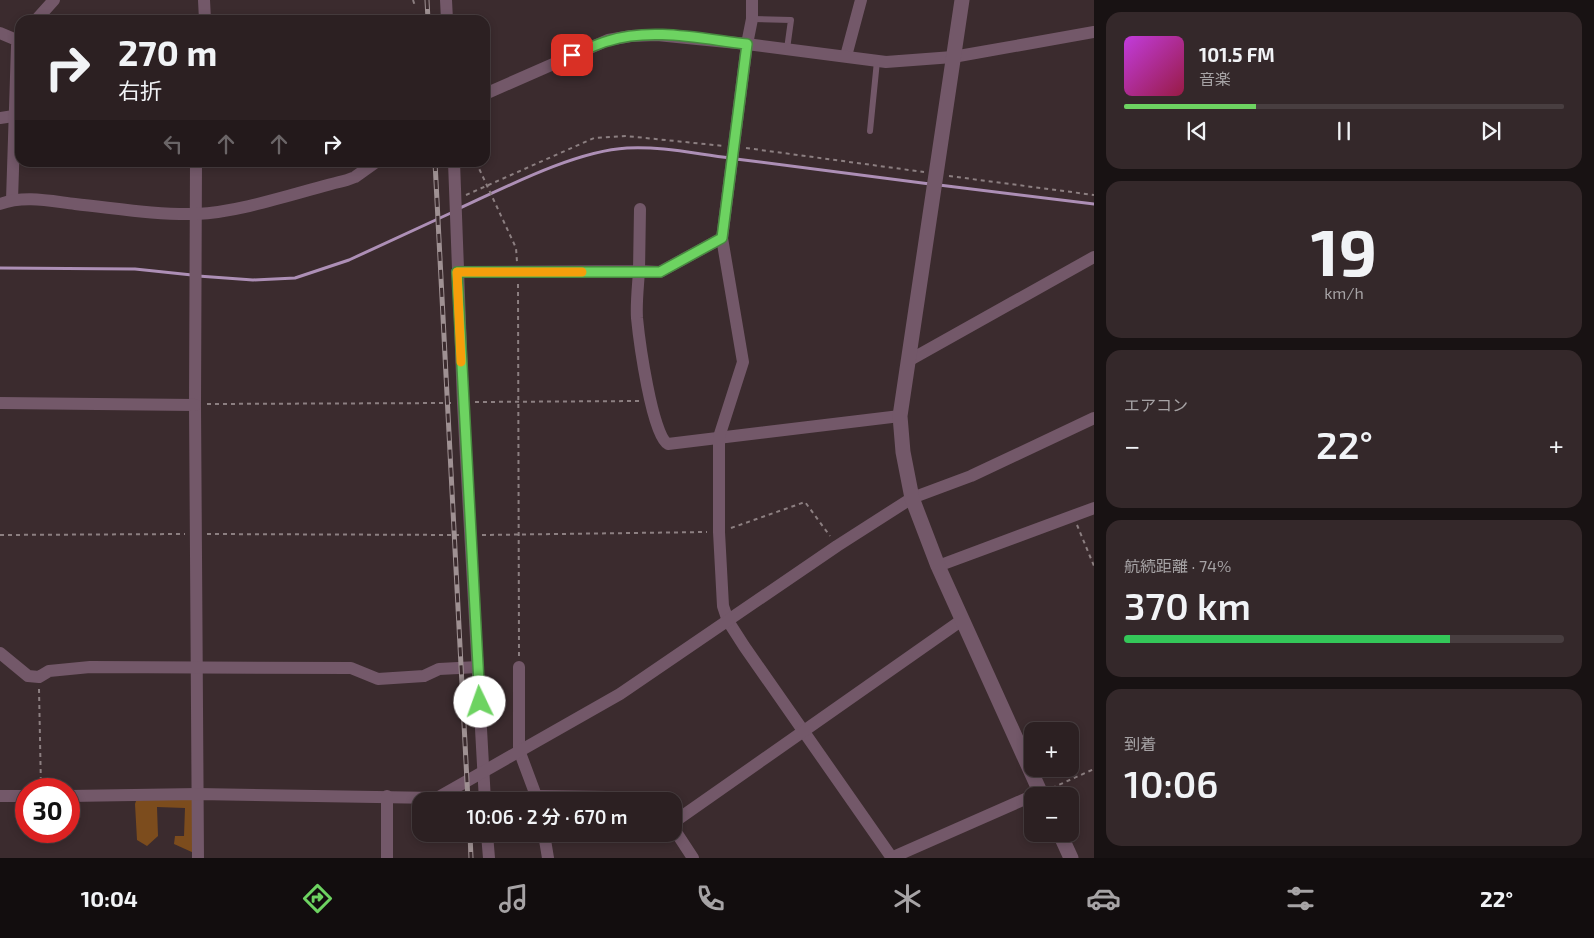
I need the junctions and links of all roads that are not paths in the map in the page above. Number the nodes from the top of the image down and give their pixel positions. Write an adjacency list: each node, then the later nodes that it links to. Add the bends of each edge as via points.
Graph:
1 (54, 0): 7 (street)
2 (204, 0): 8 (street)
3 (446, 0): 9 (street)
4 (753, 0): 10 (street)
5 (861, 0): 16 (street)
6 (962, 0): 17 (street)
7 (40, 15)
8 (205, 15)
9 (447, 15)
10 (752, 19): 14 (street); 15 (lane, via 791,20)
11 (1094, 32): 17 (street)
12 (0, 33): 13 (street)
13 (15, 38)
14 (747, 44): 15 (street); 19 (street, via 657,35 616,39); 30 (street)
15 (787, 49): 16 (street)
16 (846, 56): 18 (street)
17 (953, 58): 18 (street); 34 (street)
18 (877, 61): 22 (lane)
19 (490, 92)
20 (15, 116): 21 (street)
21 (0, 118)
22 (870, 131)
23 (15, 132): 27 (street)
24 (196, 167): 29 (street)
25 (369, 167): 29 (street, via 347,180 236,208)
26 (454, 167): 33 (street)
27 (6, 202): 29 (street, via 42,200)
28 (640, 209): 32 (street)
29 (197, 214): 36 (street)
30 (722, 238): 32 (street, via 660,272); 39 (street, via 743,362)
31 (1094, 257): 34 (street)
32 (639, 271): 33 (street); 39 (street, via 637,318 650,401 661,438 668,444)
33 (457, 272): 47 (street)
34 (908, 361): 37 (street)
35 (0, 403): 36 (street)
36 (194, 404): 46 (street)
37 (900, 416): 39 (street); 40 (street)
38 (1094, 418): 40 (street, via 971,476)
39 (720, 438): 44 (street, via 719,532 723,606)
40 (912, 498): 42 (street); 44 (street)
41 (1094, 508): 42 (street)
42 (938, 566): 43 (street)
43 (962, 620): 49 (street); 52 (street)
44 (728, 622): 49 (street); 50 (street, via 620,694)
45 (0, 653): 46 (street, via 28,676 39,677 49,671 90,667)
46 (196, 667): 47 (street, via 352,668 378,679 424,676 439,669); 55 (street)
47 (478, 667): 51 (street)
48 (519, 667): 50 (street)
49 (804, 730): 61 (street); 71 (street)
50 (519, 750): 51 (street); 54 (street)
51 (484, 772): 53 (street); 59 (street, via 437,798)
52 (1034, 787)
53 (485, 792)
54 (534, 792)
55 (198, 794): 58 (street); 59 (street); 66 (street)
56 (0, 796): 57 (street)
57 (15, 796)
58 (80, 796)
59 (386, 796): 67 (street)
60 (1024, 801): 71 (street)
61 (682, 816)
62 (682, 841): 70 (street)
63 (488, 842): 68 (street)
64 (545, 842): 69 (street)
65 (1064, 842): 72 (street)
66 (198, 858)
67 (387, 858)
68 (489, 858)
69 (548, 858)
70 (693, 858)
71 (892, 858)
72 (1071, 858)

